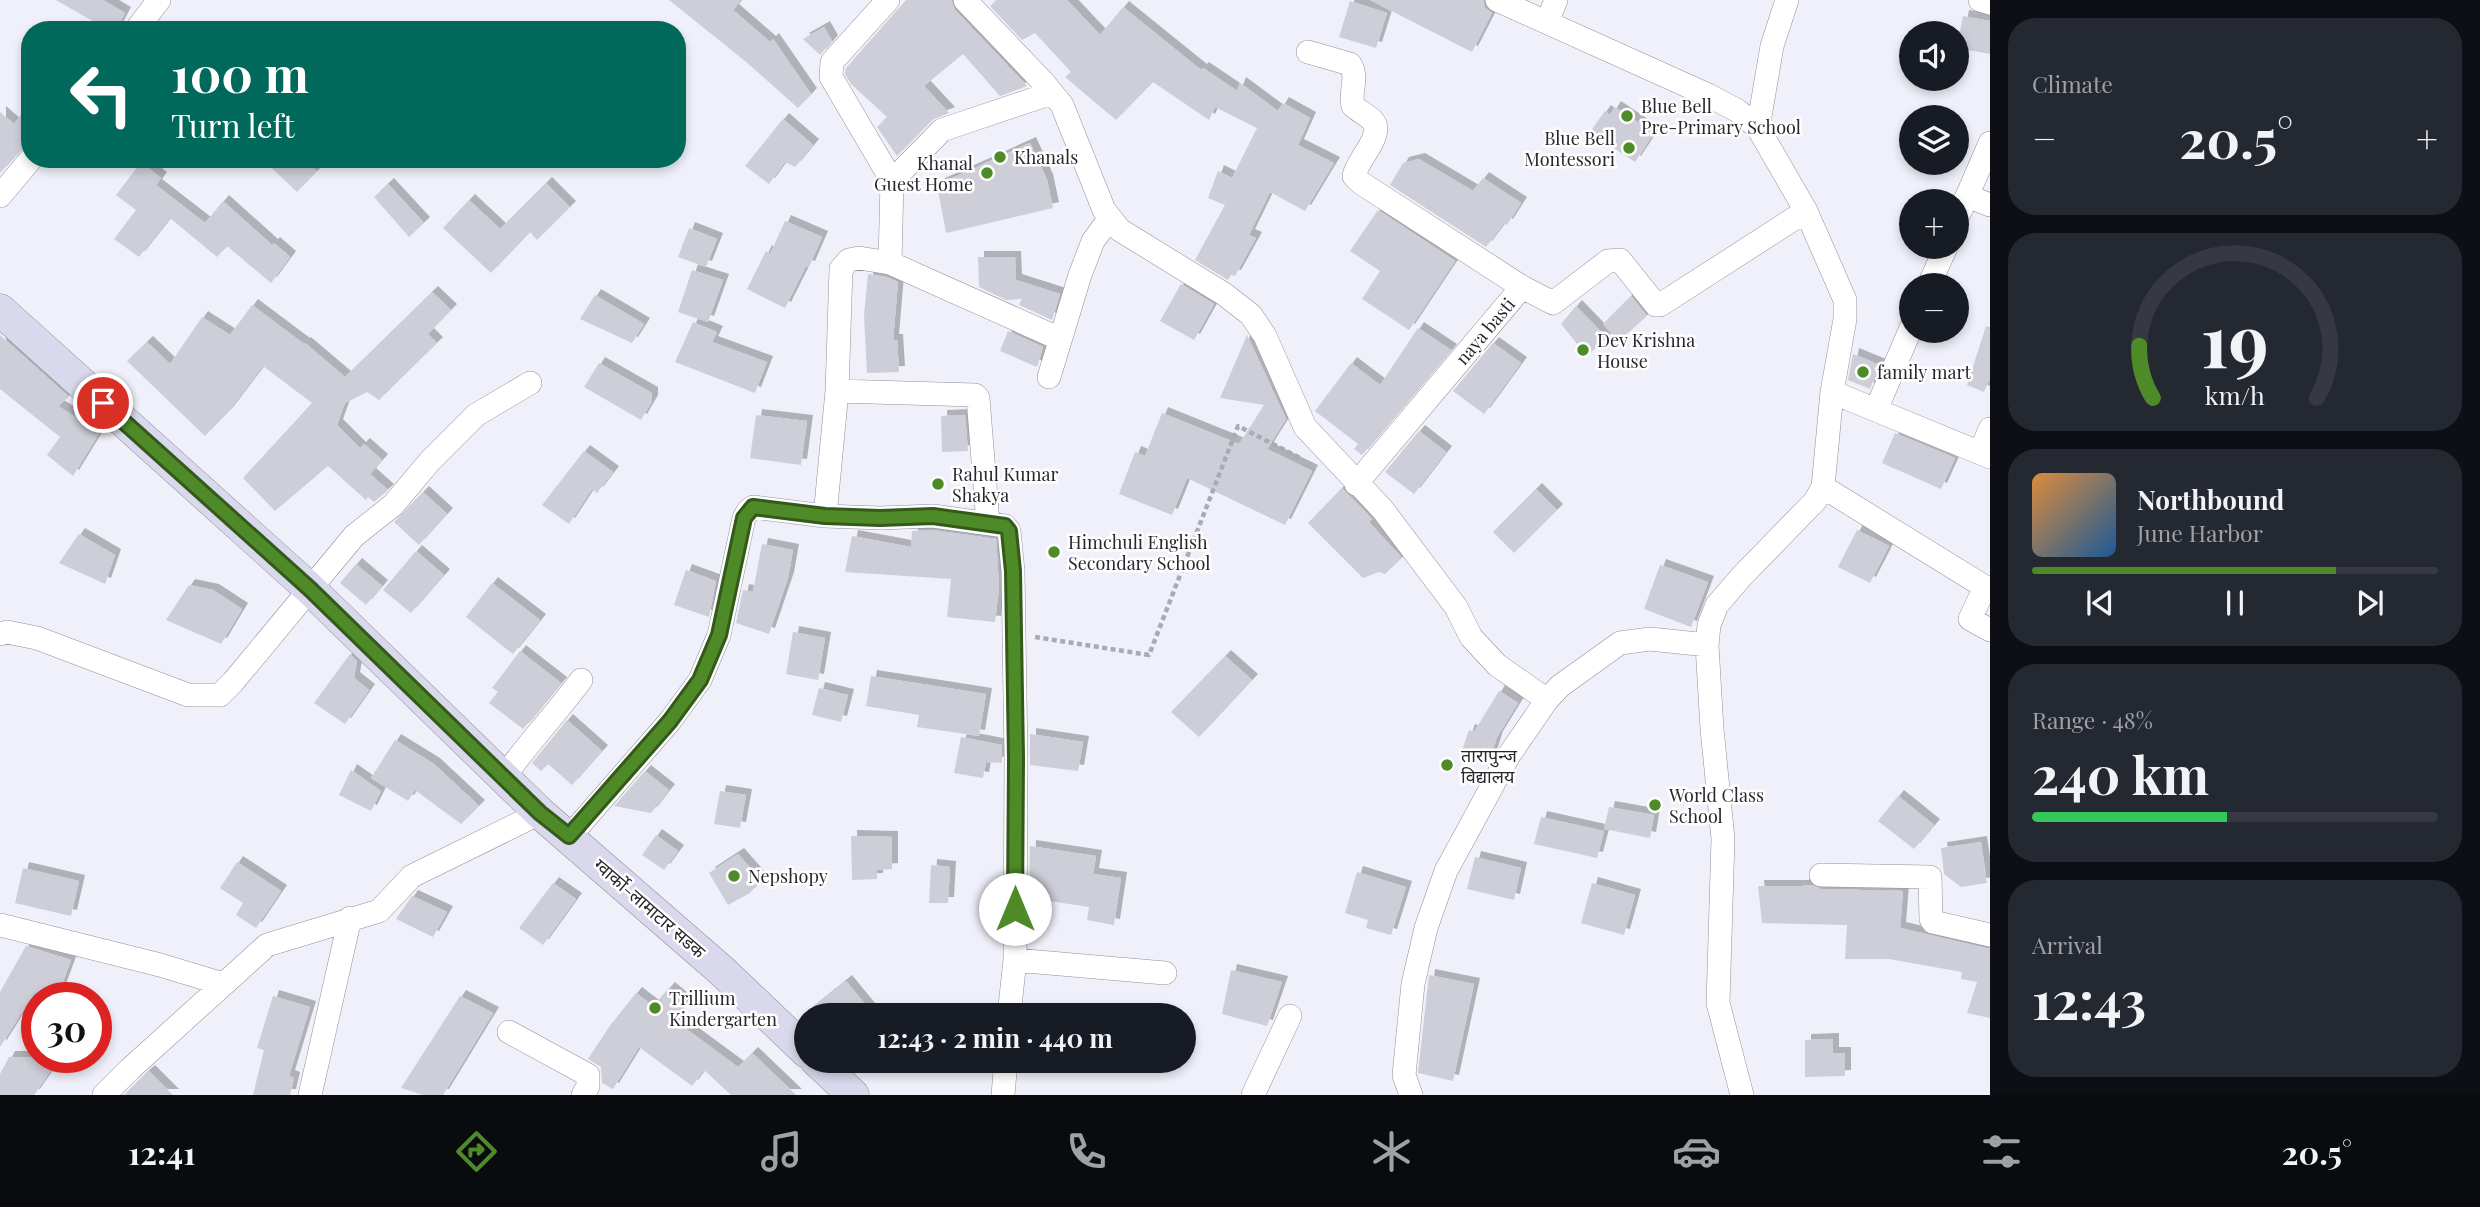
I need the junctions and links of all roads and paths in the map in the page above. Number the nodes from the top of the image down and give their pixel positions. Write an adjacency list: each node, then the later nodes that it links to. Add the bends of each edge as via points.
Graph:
1 (159, 0): 9 (street)
2 (888, 0): 16 (street, via 830,69)
3 (965, 0): 12 (street)
4 (1497, 0): 10 (street)
5 (1556, 0): 10 (street)
6 (1787, 0): 13 (street, via 1772,46)
7 (1980, 0): 8 (street)
8 (1990, 3)
9 (142, 21)
10 (1547, 22): 13 (street, via 1708,95)
11 (1308, 52): 24 (street, via 1350,64 1355,80 1353,106 1376,126 1376,136 1354,176)
12 (1052, 93): 16 (street, via 943,130); 22 (street, via 1062,106)
13 (1758, 128): 21 (street)
14 (1990, 143): 17 (street)
15 (23, 168): 18 (street)
16 (892, 181): 23 (street)
17 (1969, 191)
18 (0, 196)
19 (1969, 197): 20 (street)
20 (1990, 205)
21 (1806, 211): 24 (street, naya basti, via 1660,306 1620,260 1608,261 1553,303); 31 (street, via 1845,300)
22 (1110, 218): 26 (street, via 1093,241); 34 (street, via 1120,230 1224,293 1251,315 1305,427)
23 (890, 263): 26 (street); 30 (street, via 859,258 849,260 841,269)
24 (1522, 287): 36 (street, naya basti)
25 (0, 310): 40 (main road, ग्वार्को-लामाटार सडक)
26 (1060, 339): 28 (street)
27 (1905, 343): 32 (street)
28 (1049, 377)
29 (530, 383): 40 (street, via 476,415 393,505 354,536)
30 (837, 391): 38 (street); 39 (street, via 975,395)
31 (1832, 392): 32 (street); 37 (street)
32 (1876, 410): 35 (street)
33 (1990, 429): 35 (street)
34 (1325, 449): 36 (street); 43 (path, via 1308,462 1238,426 1149,655)
35 (1985, 455)
36 (1356, 484): 46 (street, via 1383,510 1455,607 1471,637 1497,665)
37 (1823, 487): 41 (street, via 1985,587 1970,619); 44 (street, via 1717,605)
38 (825, 516): 39 (street, via 933,516); 49 (street, via 759,507 748,511 719,635 700,680)
39 (988, 523): 43 (street, via 1009,531)
40 (310, 589): 42 (street, via 220,695 188,695 37,638); 47 (main road, ग्वार्को-लामाटार सडक)
41 (1990, 630)
42 (0, 634)
43 (1013, 634): 54 (street)
44 (1707, 645): 46 (street, via 1650,639 1620,643); 70 (street, via 1723,839 1718,1003)
45 (580, 680): 47 (street)
46 (1547, 700): 69 (street, via 1510,755 1447,872 1426,928 1413,984 1404,1075)
47 (504, 777): 48 (main road, ग्वार्को-लामाटार सडक)
48 (540, 813): 49 (main road, ग्वार्को-लामाटार सडक); 51 (street, via 412,876 379,911)
49 (569, 836): 60 (main road, ग्वार्को-लामाटार सडक)
50 (1821, 875): 53 (street, via 1930,877 1933,922)
51 (350, 918): 56 (street, via 267,945); 64 (street)
52 (0, 925): 56 (street)
53 (1990, 935)
54 (1015, 960): 55 (street); 57 (street)
55 (1165, 973)
56 (223, 984): 63 (street)
57 (1010, 1003)
58 (1290, 1016): 68 (street)
59 (509, 1032): 65 (street, via 589,1075)
60 (794, 1040)
61 (830, 1073): 66 (main road)
62 (1005, 1073): 67 (street)
63 (104, 1095)
64 (310, 1095)
65 (583, 1095)
66 (853, 1095)
67 (1003, 1095)
68 (1253, 1095)
69 (1411, 1095)
70 (1742, 1095)

